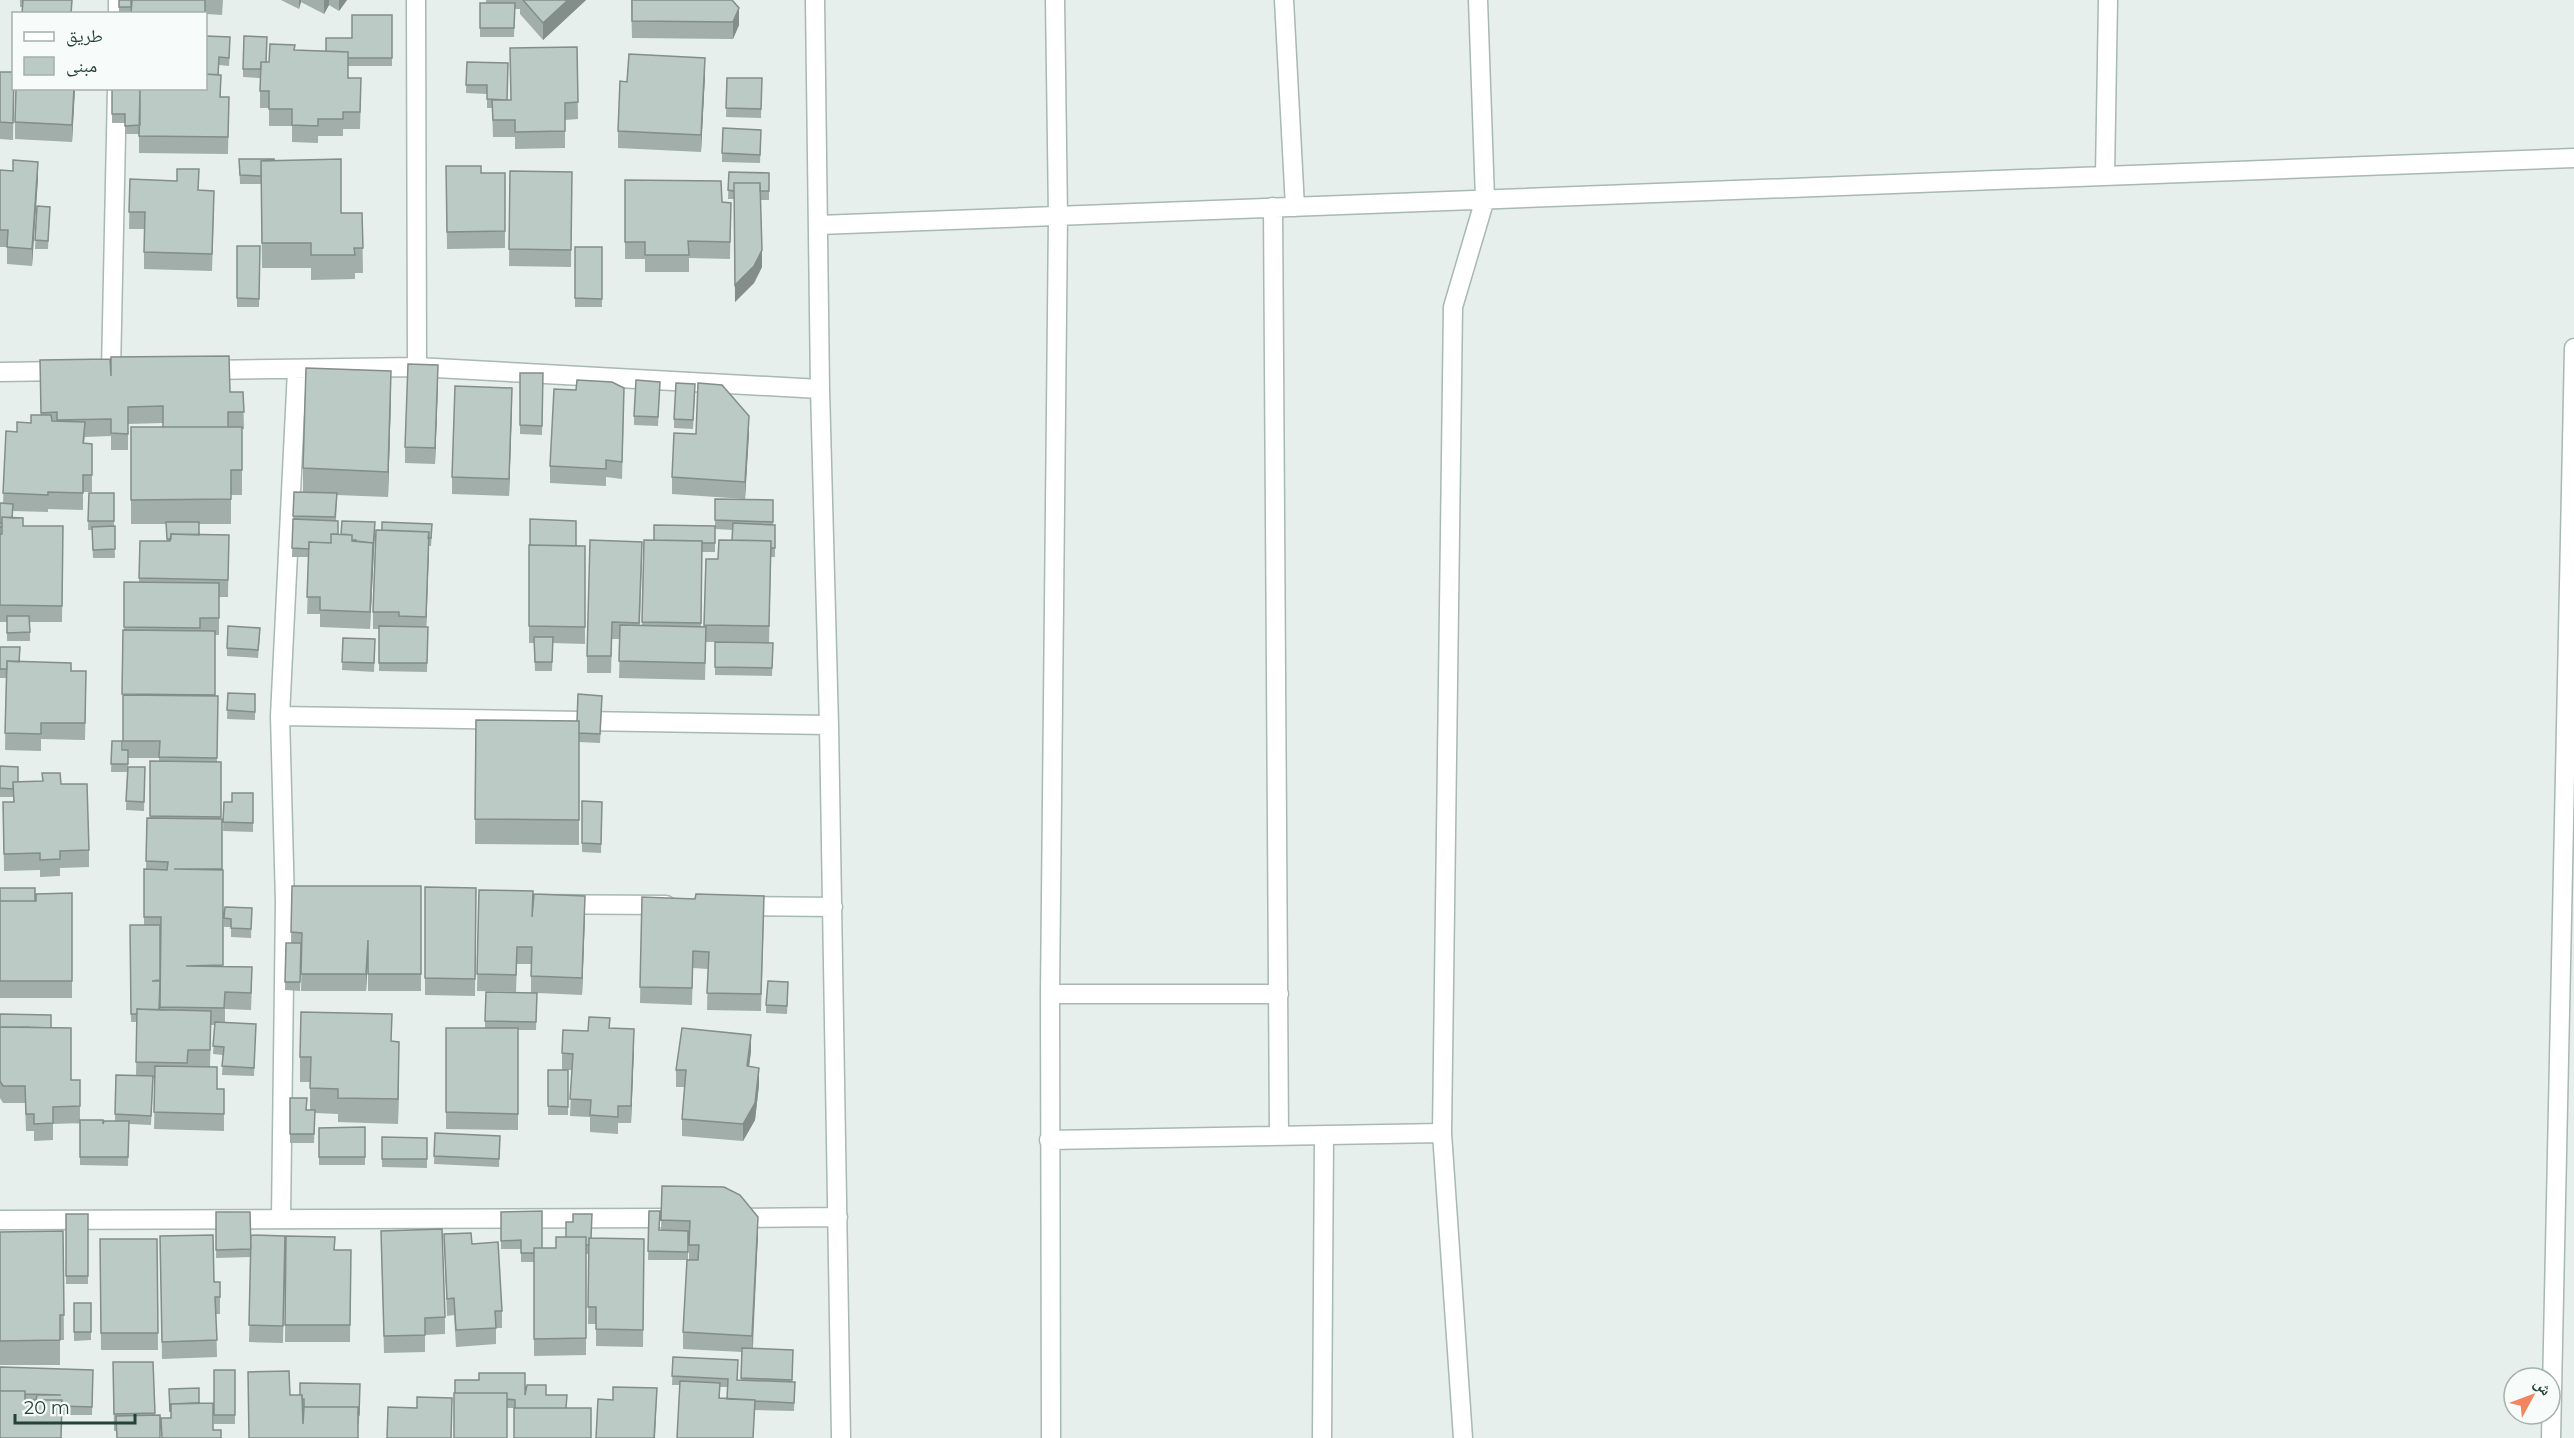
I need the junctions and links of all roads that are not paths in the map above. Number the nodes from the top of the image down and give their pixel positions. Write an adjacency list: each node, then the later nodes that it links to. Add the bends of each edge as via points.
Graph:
1 (416, 0): 16 (street)
2 (815, 0): 14 (street)
3 (1054, 0): 13 (street)
4 (1284, 0): 12 (street)
5 (1478, 0): 10 (street)
6 (2108, 0): 9 (street)
7 (117, 90): 17 (street)
8 (2574, 158): 9 (street)
9 (2105, 175): 10 (street)
10 (1485, 199): 12 (street); 31 (street, via 1453,307)
11 (1273, 207): 12 (street); 13 (street); 30 (street)
12 (1294, 207)
13 (1058, 216): 14 (street); 29 (street)
14 (819, 225): 22 (street)
15 (2574, 348): 44 (street)
16 (417, 367): 20 (street); 22 (street)
17 (111, 370): 18 (street); 21 (street)
18 (134, 370)
19 (192, 370): 20 (street)
20 (297, 370): 23 (street)
21 (0, 372)
22 (819, 389): 24 (street)
23 (280, 716): 24 (street); 36 (street, via 291,902)
24 (829, 725): 28 (street)
25 (488, 904): 26 (street)
26 (678, 905)
27 (726, 906): 28 (street)
28 (833, 907): 35 (street)
29 (1050, 994): 30 (street); 34 (street)
30 (1279, 994): 32 (street)
31 (1442, 1133): 33 (street); 43 (street)
32 (1279, 1136): 33 (street); 34 (street)
33 (1324, 1136): 42 (street)
34 (1049, 1140): 41 (street)
35 (838, 1217): 38 (street); 40 (street)
36 (281, 1218): 37 (street); 39 (street)
37 (684, 1218)
38 (720, 1218)
39 (0, 1220)
40 (841, 1438)
41 (1051, 1438)
42 (1322, 1438)
43 (1463, 1438)
44 (2551, 1438)

